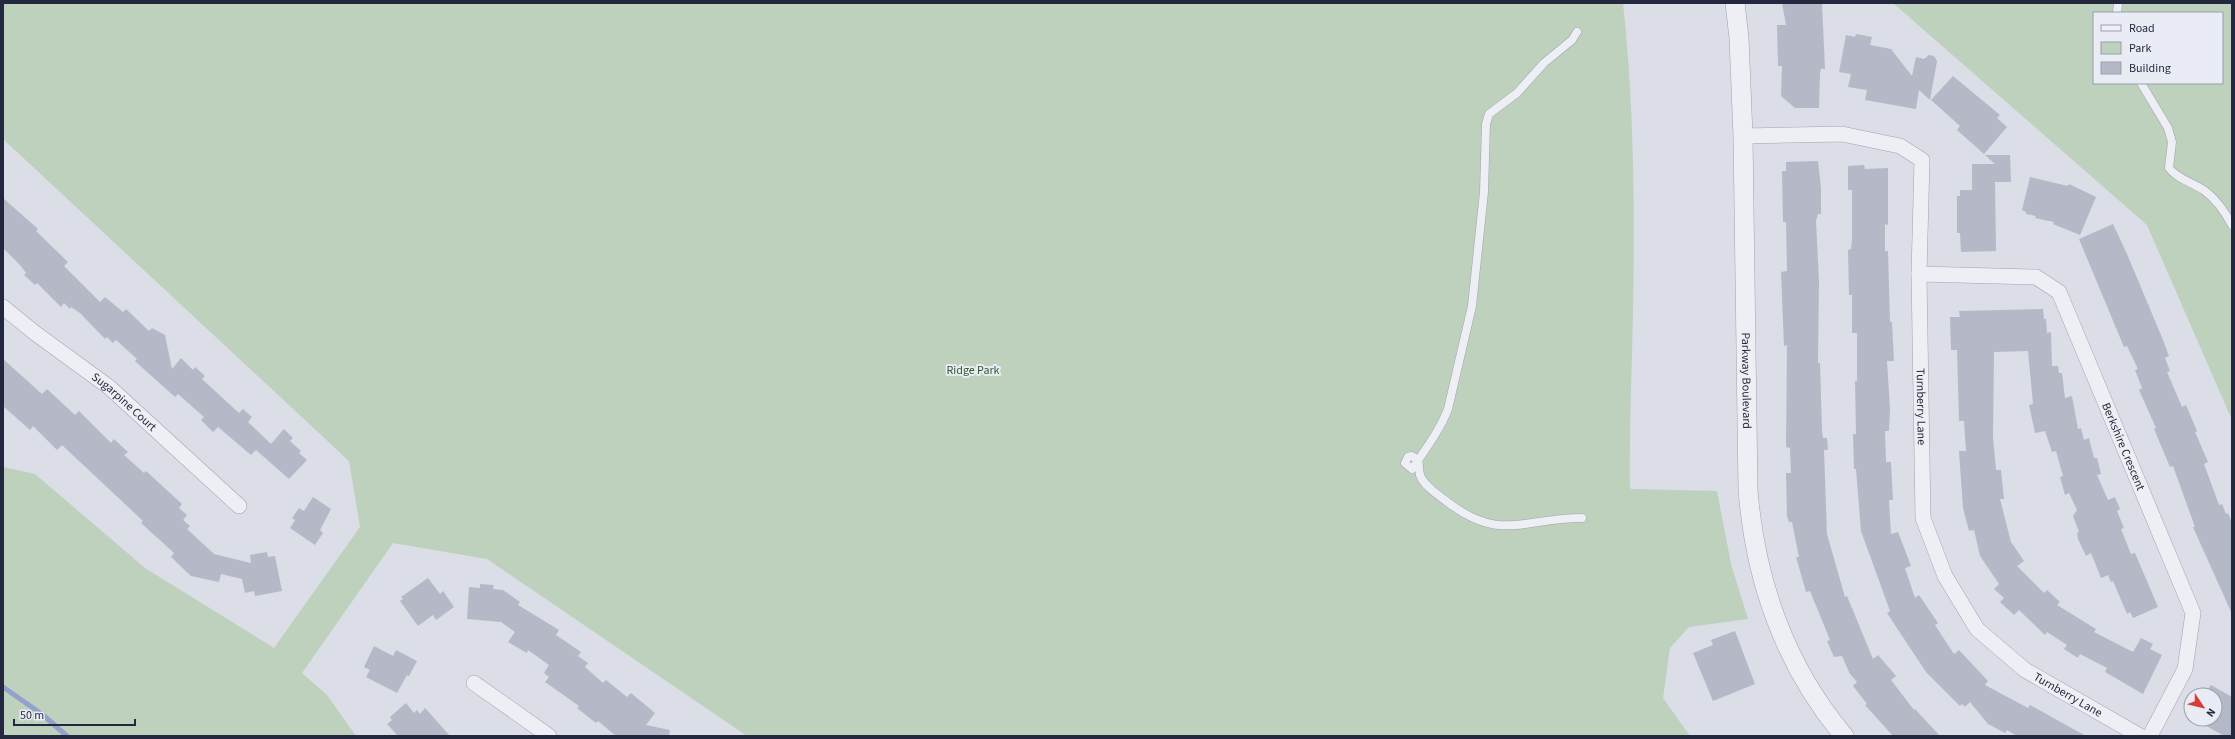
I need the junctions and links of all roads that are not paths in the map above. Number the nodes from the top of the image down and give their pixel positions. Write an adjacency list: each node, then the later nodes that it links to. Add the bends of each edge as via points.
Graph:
1 (1736, 3): 4 (street, Parkway Boulevard)
2 (1577, 32): 8 (lane, via 1572,40 1544,62 1517,93 1490,114 1486,124 1484,192 1472,306 1448,409)
3 (2141, 84): 5 (lane, via 2168,128 2172,142 2168,168 2173,174 2206,191 2222,208)
4 (1743, 136): 6 (street, Turnberry Lane, via 1842,134 1900,146 1922,160); 14 (street, Parkway Boulevard, via 1748,490 1755,544 1765,587 1782,636 1808,685)
5 (2232, 225)
6 (1919, 274): 15 (street, Turnberry Lane, via 1923,518 1945,576 1977,629 2025,670); 16 (street, Berkshire Crescent, via 2036,277 2059,292 2194,613 2185,669)
7 (3, 307): 10 (street, Sugarpine Court, via 34,333 109,387)
8 (1418, 460): 9 (lane); 9 (lane, via 1412,469)
9 (1420, 476): 11 (lane, via 1436,494 1467,517 1489,525)
10 (239, 506)
11 (1582, 518)
12 (474, 683): 13 (street)
13 (549, 736)
14 (1844, 736)
15 (2140, 736)
16 (2150, 736)

